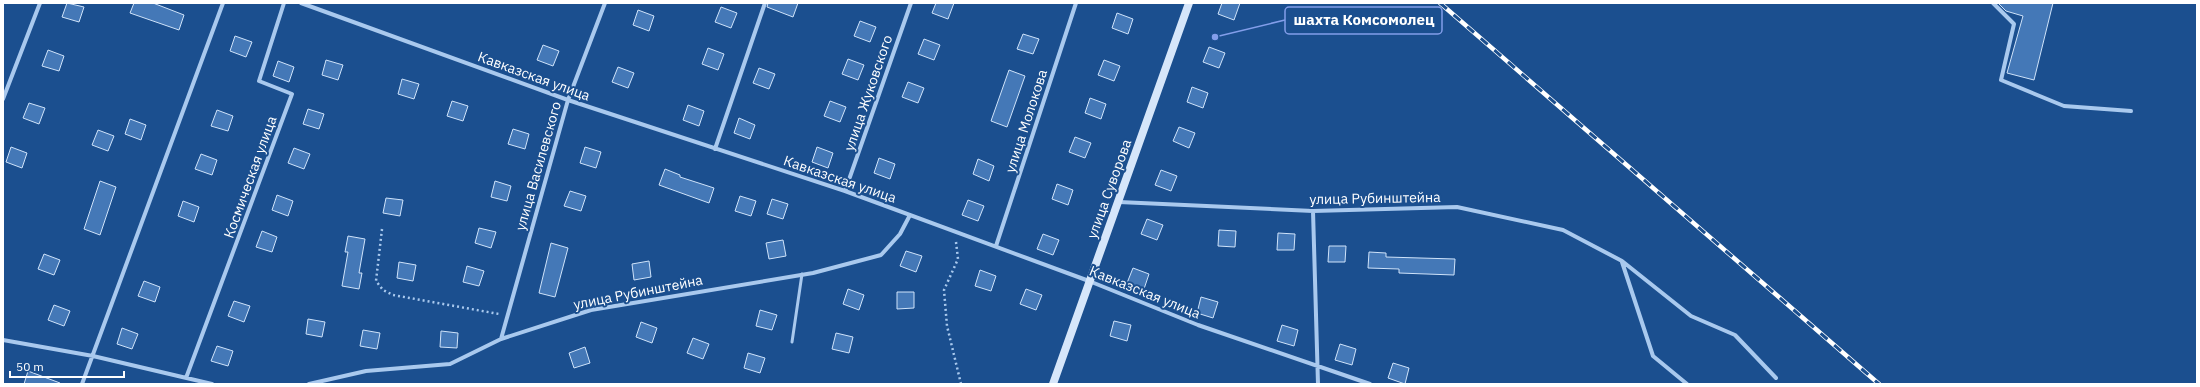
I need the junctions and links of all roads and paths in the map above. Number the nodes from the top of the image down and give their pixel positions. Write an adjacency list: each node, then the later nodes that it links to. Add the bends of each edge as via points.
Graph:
1 (40, 3): 12 (street)
2 (223, 3): 30 (street)
3 (284, 3): 32 (street, Космическая улица, via 259,81 292,94)
4 (301, 3): 11 (street, Кавказская улица)
5 (605, 3): 13 (street, улица Василевского)
6 (765, 3): 15 (street)
7 (911, 3): 16 (street, улица Жуковского)
8 (1076, 3): 22 (street, улица Молокова)
9 (1189, 3): 17 (street, улица Суворова)
10 (1993, 3): 14 (street, via 2014,24 2001,80 2064,106)
11 (312, 5): 13 (street, Кавказская улица)
12 (3, 99)
13 (568, 100): 15 (street, Кавказская улица); 26 (street, улица Василевского)
14 (2131, 111)
15 (715, 149): 16 (street, Кавказская улица)
16 (845, 191): 19 (street, Кавказская улица)
17 (1119, 202): 18 (street, улица Рубинштейна); 25 (street, улица Суворова)
18 (1313, 211): 23 (street, улица Рубинштейна, via 1457,207 1563,230); 31 (street)
19 (910, 215): 21 (street, Кавказская улица); 24 (street, улица Рубинштейна, via 900,234 881,255)
20 (382, 229): 26 (path, via 376,281 384,290 393,295)
21 (955, 231): 22 (street, Кавказская улица); 37 (path, via 958,259 944,290 947,326)
22 (996, 246): 25 (street, Кавказская улица)
23 (1622, 261): 33 (street, улица Рубинштейна, via 1691,316 1735,336); 41 (street, via 1653,356)
24 (802, 274): 27 (street, улица Рубинштейна, via 591,310); 29 (lane)
25 (1089, 281): 31 (street, Кавказская улица, via 1198,325); 38 (street, улица Суворова)
26 (508, 315): 27 (street, улица Василевского)
27 (501, 339): 36 (street, улица Рубинштейна, via 450,364 366,371)
28 (3, 340): 30 (street)
29 (792, 342)
30 (93, 356): 32 (street); 34 (street)
31 (1318, 367): 39 (street); 40 (street, Кавказская улица)
32 (186, 378): 35 (street)
33 (1776, 378)
34 (82, 384)
35 (212, 384)
36 (309, 384)
37 (961, 384)
38 (1053, 384)
39 (1318, 384)
40 (1370, 384)
41 (1687, 384)

